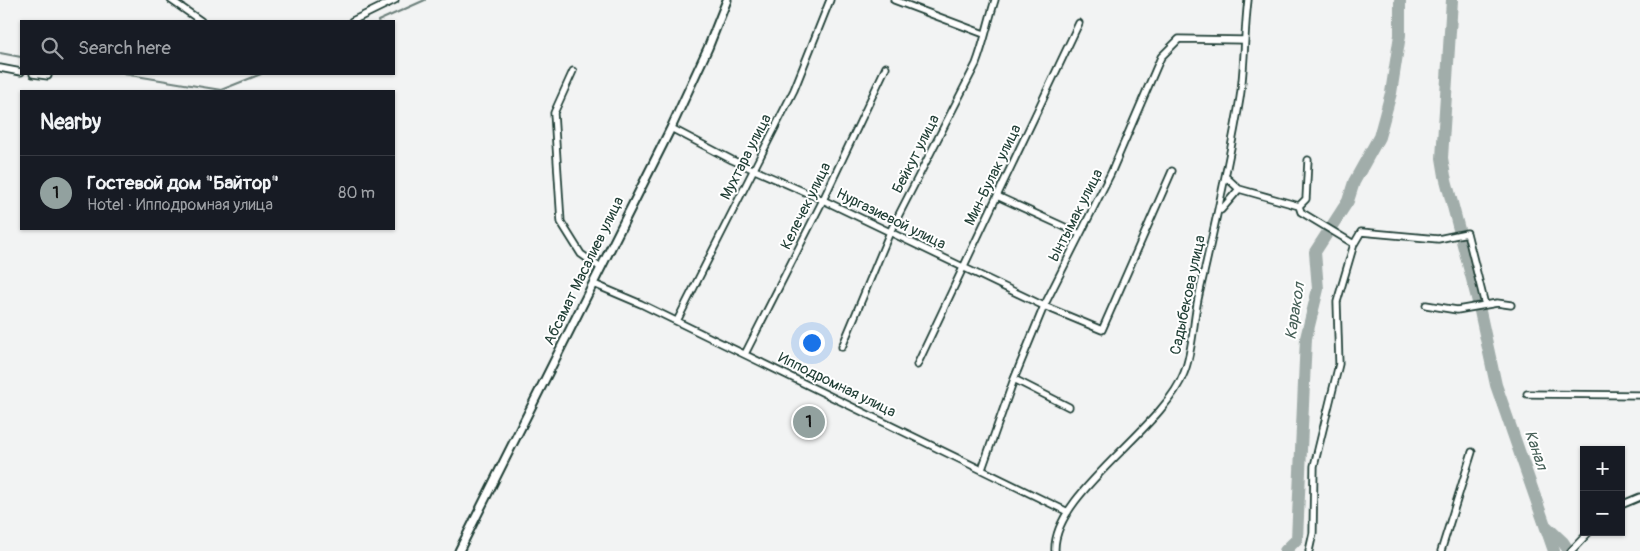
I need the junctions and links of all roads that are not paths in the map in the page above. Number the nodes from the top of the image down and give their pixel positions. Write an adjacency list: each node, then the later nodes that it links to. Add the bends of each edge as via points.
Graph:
1 (171, 0): 8 (street)
2 (395, 0): 9 (street)
3 (727, 0): 19 (street, Абсамат Масалиев улица)
4 (830, 0): 21 (street, Мухтара улица, via 794,90)
5 (894, 0): 11 (street)
6 (995, 0): 11 (street, Бейкут улица)
7 (1248, 0): 12 (street, Садыбекова улица)
8 (200, 20)
9 (354, 20)
10 (1079, 22): 25 (street, Мин-Булак улица)
11 (984, 34): 29 (street, Бейкут улица, via 976,64)
12 (1244, 40): 23 (street, Садыбекова улица, via 1240,96); 30 (street, Ынтымак улица, via 1179,39 1161,57)
13 (886, 67): 26 (street, Келечек улица)
14 (0, 68): 16 (street)
15 (573, 71): 33 (street, via 554,113 561,222 581,254)
16 (20, 72)
17 (40, 75): 18 (street)
18 (48, 76)
19 (671, 128): 21 (street, Нургазиевой улица); 33 (street, Абсамат Масалиев улица)
20 (1308, 160): 27 (street, via 1306,199)
21 (754, 168): 26 (street, Нургазиевой улица); 39 (street, Мухтара улица)
22 (1172, 171): 38 (street, Нургазиевой улица, via 1102,330)
23 (1226, 176): 24 (street); 28 (street, Садыбекова улица)
24 (1239, 189): 27 (street); 28 (street)
25 (997, 196): 30 (street); 32 (street, Мин-Булак улица)
26 (823, 200): 29 (street, Нургазиевой улица); 41 (street, Келечек улица)
27 (1299, 206): 31 (street, via 1301,212)
28 (1219, 212): 51 (street, Садыбекова улица, via 1185,373 1172,396)
29 (890, 232): 32 (street, Нургазиевой улица); 40 (street, Бейкут улица)
30 (1080, 234): 38 (street, Ынтымак улица)
31 (1354, 244): 36 (street, via 1361,232 1438,238 1467,234); 55 (street, via 1338,302 1339,364 1314,466 1313,533)
32 (962, 266): 38 (street, Нургазиевой улица); 42 (street, Мин-Булак улица)
33 (601, 268): 34 (street, Абсамат Масалиев улица)
34 (594, 284): 39 (street, Ипподромная улица); 53 (street, Абсамат Масалиев улица)
35 (1426, 305): 36 (street, via 1457,310)
36 (1485, 305): 37 (street, via 1497,302)
37 (1511, 305)
38 (1044, 306): 43 (street, Ынтымак улица)
39 (677, 321): 41 (street, Ипподромная улица)
40 (842, 347)
41 (745, 354): 48 (street, Ипподромная улица)
42 (917, 365)
43 (1014, 378): 46 (street); 48 (street, Ынтымак улица)
44 (1528, 394): 45 (street)
45 (1640, 395)
46 (1069, 407)
47 (1472, 452): 56 (street)
48 (982, 469): 51 (street, Ипподромная улица)
49 (1640, 496): 50 (street)
50 (1625, 504)
51 (1068, 512): 54 (street, Садыбекова улица, via 1054,539)
52 (1585, 536): 57 (street)
53 (459, 551)
54 (1055, 551)
55 (1309, 551)
56 (1442, 551)
57 (1571, 551)

